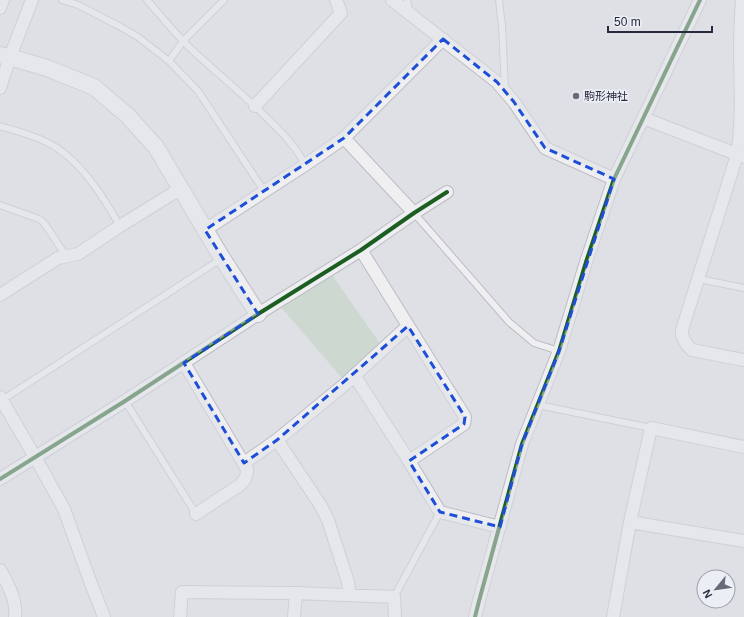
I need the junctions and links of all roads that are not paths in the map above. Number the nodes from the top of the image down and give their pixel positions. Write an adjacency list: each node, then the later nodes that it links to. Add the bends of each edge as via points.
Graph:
1 (3, 0): 12 (street)
2 (32, 0): 17 (street)
3 (62, 0): 18 (lane, via 119,26)
4 (147, 0): 15 (lane)
5 (224, 0): 15 (lane)
6 (336, 0): 21 (street, via 341,13)
7 (392, 0): 13 (street)
8 (407, 0): 13 (lane)
9 (499, 0): 20 (lane)
10 (700, 0): 23 (street)
11 (742, 0): 16 (street)
12 (0, 8)
13 (409, 13): 14 (street)
14 (443, 39): 20 (street); 25 (street)
15 (184, 41): 18 (lane); 21 (lane)
16 (742, 44): 22 (street)
17 (5, 56): 19 (street); 29 (street, via 47,68 94,87 127,115 156,147)
18 (169, 61): 30 (lane, via 198,91)
19 (0, 88)
20 (505, 91): 28 (street, via 545,148)
21 (255, 106): 27 (lane, via 293,144)
22 (743, 114): 26 (street, via 739,140)
23 (643, 118): 26 (street); 28 (street)
24 (0, 126): 34 (lane, via 42,140 72,161 103,197)
25 (344, 138): 27 (street); 33 (street)
26 (741, 156): 39 (street)
27 (306, 165): 30 (street)
28 (614, 179): 44 (street)
29 (180, 189): 34 (street); 35 (street)
30 (264, 191): 35 (street)
31 (447, 192): 33 (street)
32 (0, 205): 37 (lane, via 39,219)
33 (414, 212): 36 (street); 44 (lane, via 509,322 534,343)
34 (120, 226): 37 (street, via 78,254)
35 (205, 230): 38 (street)
36 (361, 250): 42 (street); 43 (street)
37 (66, 256): 41 (street, via 58,258)
38 (222, 258): 42 (street); 48 (lane)
39 (698, 279): 40 (lane); 45 (street, via 681,334 692,350)
40 (744, 288)
41 (0, 295)
42 (258, 314): 46 (street)
43 (408, 326): 47 (street); 55 (street, via 465,417 464,424)
44 (559, 351): 50 (street)
45 (744, 360)
46 (184, 363): 49 (street); 56 (street)
47 (354, 375): 52 (street); 55 (street)
48 (1, 398): 54 (street)
49 (125, 401): 54 (street); 59 (lane)
50 (538, 405): 51 (lane); 61 (street, via 522,444)
51 (651, 428): 53 (street); 60 (street)
52 (277, 440): 56 (street); 65 (street, via 328,520)
53 (744, 447)
54 (35, 457): 57 (street); 68 (street, via 64,509)
55 (409, 461): 58 (street)
56 (244, 463): 59 (street, via 247,469 245,481)
57 (0, 479)
58 (440, 512): 61 (street); 66 (lane)
59 (196, 514)
60 (630, 522): 62 (street); 73 (street)
61 (500, 526): 72 (street)
62 (744, 541)
63 (0, 570): 67 (street, via 13,597)
64 (296, 593): 65 (street); 69 (street, via 182,592); 70 (street)
65 (350, 595): 66 (street)
66 (394, 597): 71 (street)
67 (15, 617)
68 (104, 617)
69 (180, 617)
70 (294, 617)
71 (395, 617)
72 (475, 617)
73 (613, 617)

